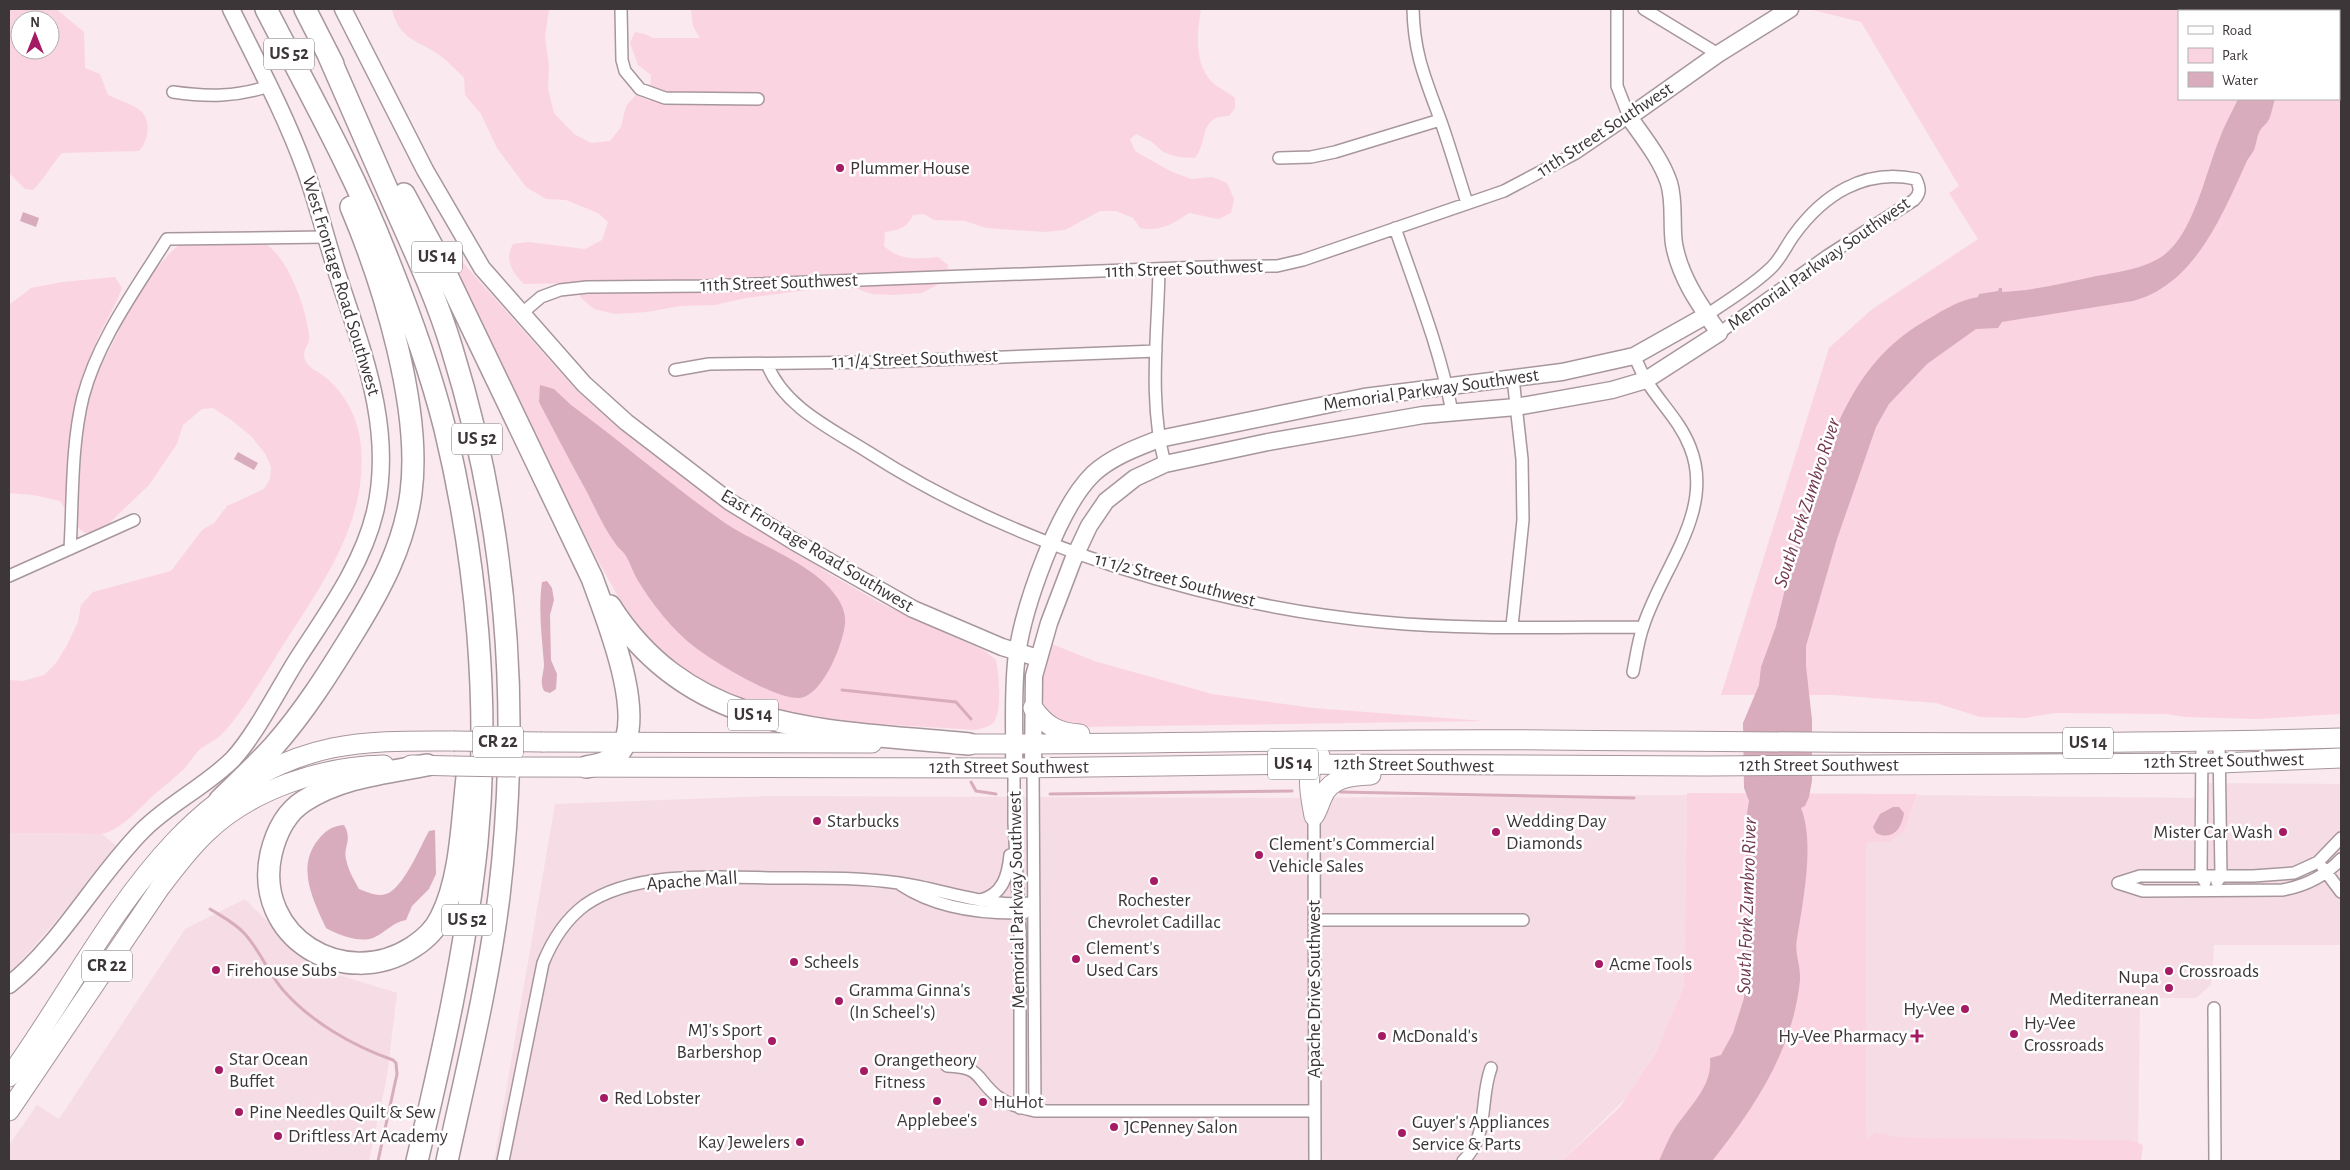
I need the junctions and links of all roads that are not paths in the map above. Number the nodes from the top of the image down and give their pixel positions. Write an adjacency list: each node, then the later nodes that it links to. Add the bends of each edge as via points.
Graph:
1 (231, 9): 12 (street, West Frontage Road Southwest)
2 (266, 9): 14 (highway, US 52)
3 (305, 9): 10 (highway, US 52)
4 (343, 9): 23 (street, East Frontage Road Southwest, via 425,170 469,248)
5 (621, 9): 15 (street, via 622,60 640,89 665,98)
6 (1413, 9): 17 (street, via 1418,59)
7 (1617, 9): 16 (street, via 1618,86)
8 (1644, 9): 11 (street)
9 (1790, 9): 11 (street, 11th Street Southwest)
10 (327, 52): 42 (highway, US 14, via 439,259); 85 (highway, US 52, via 425,273 452,347 472,417 500,562 509,660 508,782 498,900)
11 (1718, 54): 16 (street, 11th Street Southwest)
12 (269, 86): 13 (street, via 254,92 224,96); 21 (street, West Frontage Road Southwest, via 307,173)
13 (173, 92)
14 (312, 99): 48 (highway, US 52, via 354,180 385,251 420,346 444,426 469,561); 66 (highway, via 323,141 360,229 394,339 411,421 411,493 401,539 386,578 330,671 274,746)
15 (758, 99)
16 (1629, 117): 19 (street, 11th Street Southwest, via 1549,169 1504,191); 24 (street, via 1662,166 1669,183 1676,255)
17 (1440, 120): 18 (street, via 1311,158); 19 (street)
18 (1280, 158)
19 (1466, 203): 20 (street, 11th Street Southwest)
20 (1395, 228): 22 (street, 11th Street Southwest, via 1286,264); 32 (street)
21 (326, 237): 39 (street, via 167,239 113,326 87,385 76,442); 83 (street, West Frontage Road Southwest, via 377,407 380,438 378,495 367,538 340,592 245,744 220,770 168,808 140,834 32,964)
22 (1159, 269): 23 (street, 11th Street Southwest, via 705,286 587,287 560,290 541,297); 26 (street)
23 (521, 314): 45 (street, East Frontage Road Southwest, via 584,384 626,422 730,502 914,609)
24 (1706, 314): 25 (street); 25 (street, Memorial Parkway Southwest, via 1770,269 1807,220 1845,188 1853,183 1880,178 1916,179 1920,188 1914,200 1827,256); 27 (street, Memorial Parkway Southwest)
25 (1719, 333): 31 (street, Memorial Parkway Southwest)
26 (1156, 351): 28 (street, 11 1/4 Street Southwest); 35 (street)
27 (1634, 356): 30 (street, Memorial Parkway Southwest, via 1562,372); 31 (street)
28 (767, 364): 29 (street, 11 1/4 Street Southwest, via 710,364); 38 (street, 11 1/2 Street Southwest, via 781,390 790,399 881,461 975,510)
29 (675, 370)
30 (1514, 378): 32 (street, Memorial Parkway Southwest); 33 (street)
31 (1646, 380): 33 (street, Memorial Parkway Southwest, via 1612,390); 44 (street, via 1674,417 1690,447 1695,490 1691,521)
32 (1447, 385): 34 (street); 35 (street, Memorial Parkway Southwest, via 1364,397)
33 (1516, 406): 34 (street, Memorial Parkway Southwest); 43 (street, via 1522,460 1523,520)
34 (1452, 412): 36 (street, Memorial Parkway Southwest, via 1268,442)
35 (1159, 439): 36 (street); 38 (street, Memorial Parkway Southwest, via 1120,455 1094,473 1073,500)
36 (1165, 464): 40 (street, Memorial Parkway Southwest, via 1134,478 1106,501)
37 (134, 520): 39 (street)
38 (1052, 543): 40 (street, 11 1/2 Street Southwest); 45 (street, Memorial Parkway Southwest, via 1028,610)
39 (70, 549): 41 (street)
40 (1076, 552): 43 (street, 11 1/2 Street Southwest, via 1216,594 1295,610 1406,624); 46 (street, Memorial Parkway Southwest)
41 (9, 576)
42 (592, 578): 52 (highway, via 623,675 630,717); 55 (highway, US 14, via 626,630 654,660 680,680 723,704 761,718 794,725)
43 (1512, 626): 44 (street, 11 1/2 Street Southwest)
44 (1642, 627): 47 (street)
45 (1018, 652): 46 (street, East Frontage Road Southwest); 54 (street, Memorial Parkway Southwest)
46 (1038, 658): 49 (street, Memorial Parkway Southwest)
47 (1633, 672)
48 (480, 674): 61 (highway, US 14, via 456,869 441,918 432,932 406,952 382,961 339,961 312,951 286,928 272,903 270,859 274,840 282,825 292,810 321,791 353,779); 93 (highway, US 52, via 480,798 468,911 456,986)
49 (1033, 708): 54 (street, Memorial Parkway Southwest); 56 (main road, via 1054,730 1088,734)
50 (2341, 738): 53 (main road, 12th Street Southwest / US 14)
51 (1399, 741): 53 (main road, 12th Street Southwest / US 14); 56 (main road, 12th Street Southwest / US 14); 60 (main road, via 1325,752)
52 (626, 742): 55 (main road, 12th Street Southwest / CR 22); 63 (highway, via 609,761); 66 (main road, 12th Street Southwest / CR 22, bridge, via 381,742 331,749 269,771)
53 (2210, 742): 58 (street); 58 (street)
54 (1024, 743): 55 (main road, 12th Street Southwest / US 14); 56 (main road, 12th Street Southwest / US 14); 64 (street, Memorial Parkway Southwest)
55 (969, 744)
56 (1104, 744)
57 (2341, 758): 58 (main road, 12th Street Southwest / US 14)
58 (2211, 763): 62 (main road, 12th Street Southwest / US 14); 73 (street); 74 (street)
59 (1249, 764): 60 (main road, 12th Street Southwest / US 14); 64 (main road, 12th Street Southwest / US 14); 65 (main road, via 1261,771 1288,772 1298,776)
60 (1313, 764): 62 (main road, 12th Street Southwest / US 14); 65 (main road)
61 (427, 765): 63 (main road, 12th Street Southwest / US 14, bridge); 89 (main road, CR 22, via 357,767 309,777 249,802 225,817 186,854)
62 (1445, 766): 67 (main road, via 1341,779 1325,792)
63 (586, 767): 64 (main road, 12th Street Southwest / US 14)
64 (1024, 768): 68 (street, Memorial Parkway Southwest); 80 (street, Memorial Parkway Southwest)
65 (1310, 793): 67 (main road)
66 (220, 800): 88 (main road, CR 22, via 180,835 148,872)
67 (1314, 816): 81 (street, Apache Drive Southwest)
68 (1014, 823): 78 (street, via 1008,874 992,895); 79 (street, Memorial Parkway Southwest)
69 (2341, 838): 71 (street)
70 (2341, 858): 72 (street)
71 (2318, 862): 72 (street); 74 (street, via 2299,872)
72 (2327, 872): 76 (street, via 2289,889); 77 (street)
73 (2201, 876): 74 (street); 76 (street); 76 (street, via 2140,876 2118,883 2143,891)
74 (2220, 876): 76 (street)
75 (898, 883): 78 (street, Apache Mall); 79 (street, via 935,902 1000,914); 96 (street, Apache Mall, via 863,878 669,879 630,886 586,905 557,934 544,964)
76 (2210, 891)
77 (2341, 892)
78 (978, 900): 79 (street, Apache Mall)
79 (1018, 908): 80 (street); 90 (street, Memorial Parkway Southwest)
80 (1034, 908): 91 (street, Memorial Parkway Southwest)
81 (1314, 920): 82 (street); 92 (street, Apache Drive Southwest)
82 (1523, 920)
83 (9, 985)
84 (2214, 1008): 99 (street)
85 (476, 1028): 94 (highway, US 52); 95 (highway)
86 (947, 1066): 90 (street, via 974,1070 997,1097)
87 (1491, 1068): 98 (street, via 1486,1082 1482,1128 1478,1141)
88 (9, 1077)
89 (10, 1106)
90 (1020, 1108): 91 (street)
91 (1035, 1111): 92 (street)
92 (1314, 1111): 97 (street, Apache Drive Southwest)
93 (417, 1161)
94 (447, 1161)
95 (460, 1161)
96 (503, 1161)
97 (1315, 1161)
98 (1463, 1161)
99 (2214, 1161)

